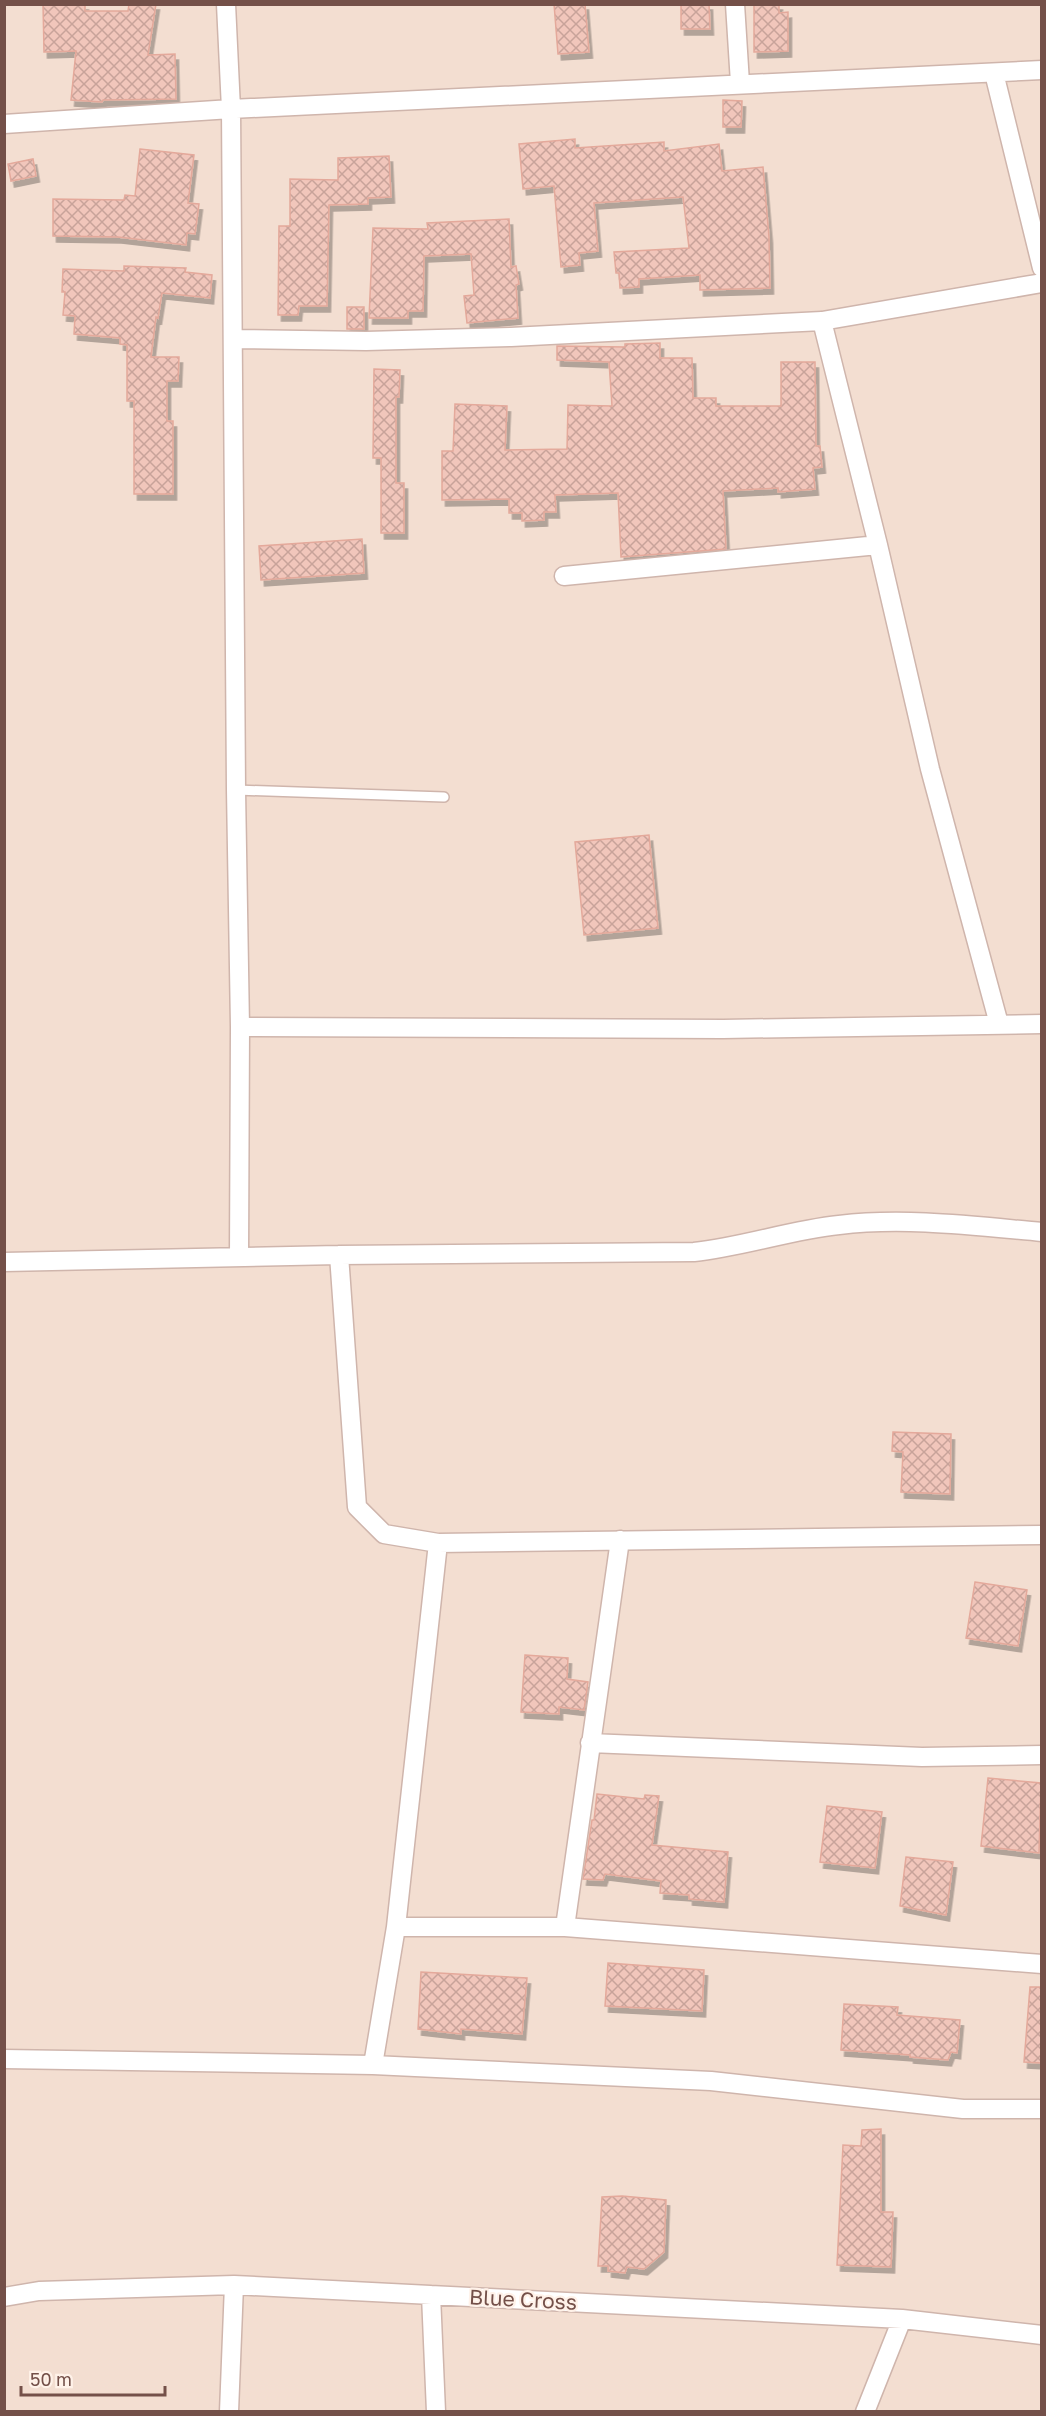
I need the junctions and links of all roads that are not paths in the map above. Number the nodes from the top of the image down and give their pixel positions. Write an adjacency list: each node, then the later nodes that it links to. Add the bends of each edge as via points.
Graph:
1 (226, 4): 6 (street)
2 (735, 4): 5 (street)
3 (1041, 69): 4 (street)
4 (994, 73): 5 (street); 8 (street)
5 (740, 83): 6 (street)
6 (231, 109): 7 (street); 11 (street)
7 (4, 124)
8 (1041, 268)
9 (1041, 283): 10 (street)
10 (822, 321): 11 (street, via 512,337); 12 (street)
11 (233, 339): 14 (street)
12 (878, 545): 13 (street); 16 (street, via 930,770)
13 (564, 576)
14 (236, 790): 15 (lane); 18 (street)
15 (444, 797)
16 (999, 1024): 17 (street); 18 (street, via 723,1029)
17 (1041, 1024)
18 (240, 1027): 21 (street)
19 (1041, 1232): 20 (street, via 863,1223 694,1252)
20 (339, 1255): 21 (street); 25 (street, via 357,1507 384,1534)
21 (239, 1257): 22 (street)
22 (4, 1262)
23 (1041, 1535): 24 (street)
24 (620, 1540): 25 (street); 26 (street)
25 (438, 1543): 28 (street)
26 (590, 1743): 27 (street, via 922,1757); 29 (street)
27 (1041, 1755)
28 (396, 1927): 29 (street); 32 (street)
29 (565, 1927): 30 (street)
30 (1041, 1964)
31 (4, 2059): 32 (street)
32 (373, 2065): 33 (street, via 711,2081 963,2109)
33 (1041, 2109)
34 (234, 2285): 35 (street, Blue Cross); 36 (street, Blue Cross, via 39,2291); 39 (street)
35 (431, 2295): 37 (street, Blue Cross); 40 (street)
36 (4, 2297)
37 (902, 2319): 38 (street, Blue Cross); 41 (street)
38 (1041, 2335)
39 (229, 2412)
40 (436, 2412)
41 (865, 2412)

